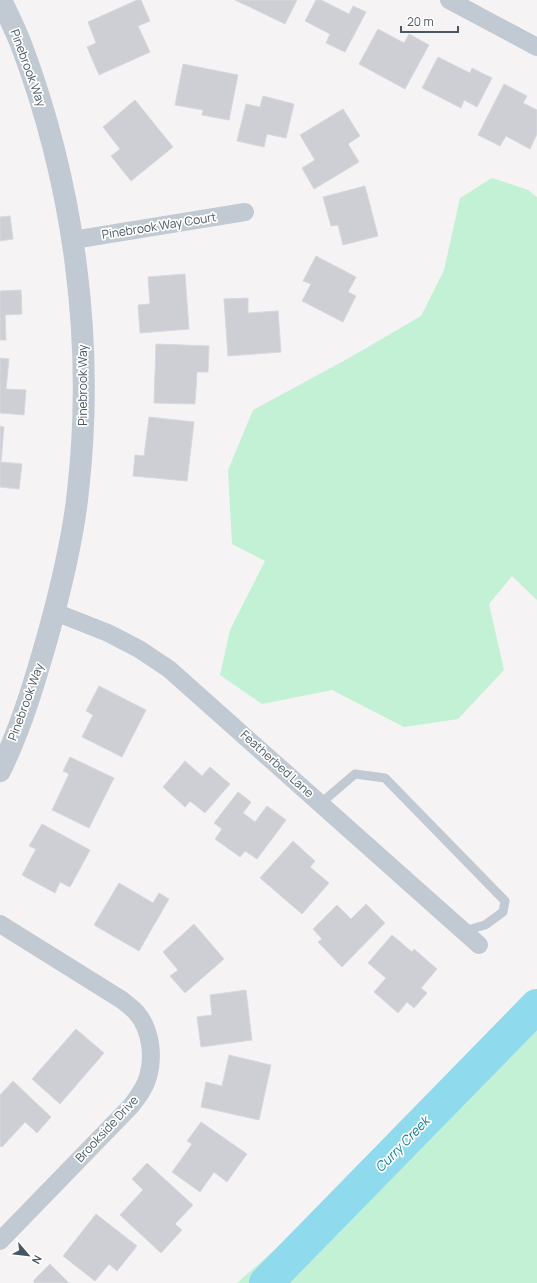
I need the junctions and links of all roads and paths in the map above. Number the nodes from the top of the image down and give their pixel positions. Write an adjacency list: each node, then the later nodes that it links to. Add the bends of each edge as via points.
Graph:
1 (449, 0): 3 (street)
2 (4, 2): 5 (street, Pinebrook Way, via 45,116)
3 (537, 47)
4 (245, 212): 5 (street, Pinebrook Way Court)
5 (73, 240): 6 (street, Pinebrook Way, via 84,352 84,404 78,491)
6 (55, 612): 7 (street, Pinebrook Way, via 21,719); 8 (street, Featherbed Lane, via 108,633 169,669)
7 (0, 771)
8 (321, 803): 10 (street, Featherbed Lane); 10 (lane, via 355,774 385,778 505,901 503,912 484,925)
9 (0, 924): 12 (street, Brookside Drive, via 122,1000 145,1026 150,1043 151,1061 148,1078 131,1106)
10 (464, 931): 11 (street, Featherbed Lane)
11 (479, 945)
12 (0, 1241)

